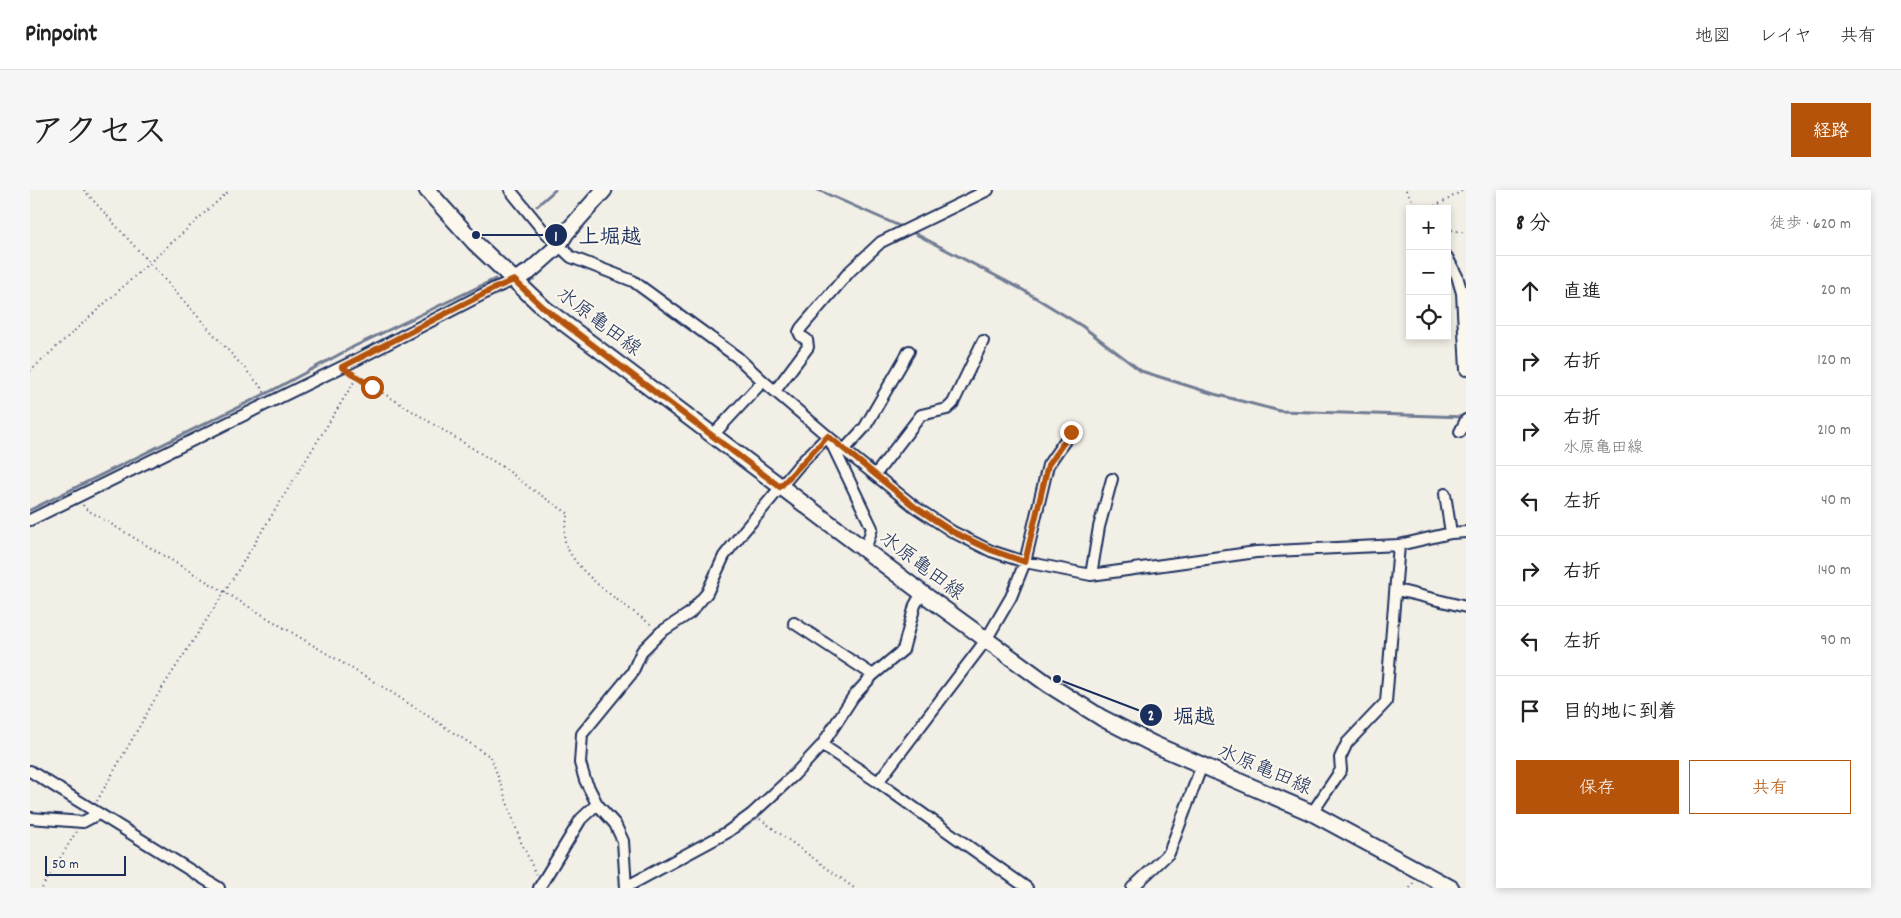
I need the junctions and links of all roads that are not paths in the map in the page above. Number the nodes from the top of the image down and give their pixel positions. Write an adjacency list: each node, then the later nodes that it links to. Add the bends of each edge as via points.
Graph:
1 (427, 190): 7 (main road, 水原亀田線)
2 (510, 190): 5 (street)
3 (604, 190): 5 (main road)
4 (988, 190): 12 (street, via 881,242 801,328 799,332 807,340 808,347)
5 (558, 246): 7 (main road, via 529,272); 11 (street, via 571,257 633,281 737,357)
6 (1451, 265): 10 (street, via 1462,293)
7 (514, 280): 16 (main road, 水原亀田線, via 544,308); 23 (street)
8 (983, 341): 19 (street, via 953,403 947,409 921,414)
9 (909, 351): 18 (street, via 865,427)
10 (1466, 370)
11 (763, 381): 12 (street); 16 (street)
12 (775, 391): 17 (street)
13 (1466, 420): 15 (street)
14 (1071, 432): 28 (street, via 1048,465)
15 (1460, 432)
16 (713, 434): 21 (main road, 水原亀田線)
17 (828, 436): 18 (street); 21 (street); 27 (street, via 872,528)
18 (844, 450): 19 (street)
19 (875, 475): 28 (street, via 953,532)
20 (1112, 479): 29 (street)
21 (780, 487): 27 (main road, 水原亀田線); 40 (street, via 724,556 707,593 690,613 661,632 642,651 632,673 582,734 580,763)
22 (1445, 494): 25 (street)
23 (30, 520)
24 (1466, 532): 25 (street)
25 (1451, 533): 26 (street)
26 (1399, 545): 29 (street, via 1256,552); 30 (street)
27 (862, 548): 31 (main road, 水原亀田線)
28 (1025, 562): 29 (street); 34 (street, via 1011,598)
29 (1091, 575)
30 (1397, 590): 32 (street); 42 (street, via 1386,702 1347,743 1340,758 1341,770)
31 (922, 593): 34 (main road, 水原亀田線); 35 (street, via 914,605 902,650)
32 (1466, 607)
33 (794, 623): 35 (street)
34 (986, 640): 37 (main road, 水原亀田線, via 1102,718); 39 (street)
35 (873, 674): 36 (street, via 852,697)
36 (822, 745): 39 (street); 45 (street, via 752,814 726,833)
37 (1202, 765): 42 (main road, 水原亀田線); 48 (street, via 1169,854)
38 (30, 771): 41 (street)
39 (878, 782): 47 (street)
40 (597, 804): 44 (street, via 581,819); 45 (street, via 615,824 624,841)
41 (95, 812): 43 (street, via 83,822); 46 (street)
42 (1312, 813): 49 (main road, 水原亀田線)
43 (30, 818)
44 (540, 885)
45 (626, 887)
46 (219, 888)
47 (1026, 888)
48 (1132, 888)
49 (1451, 888)

